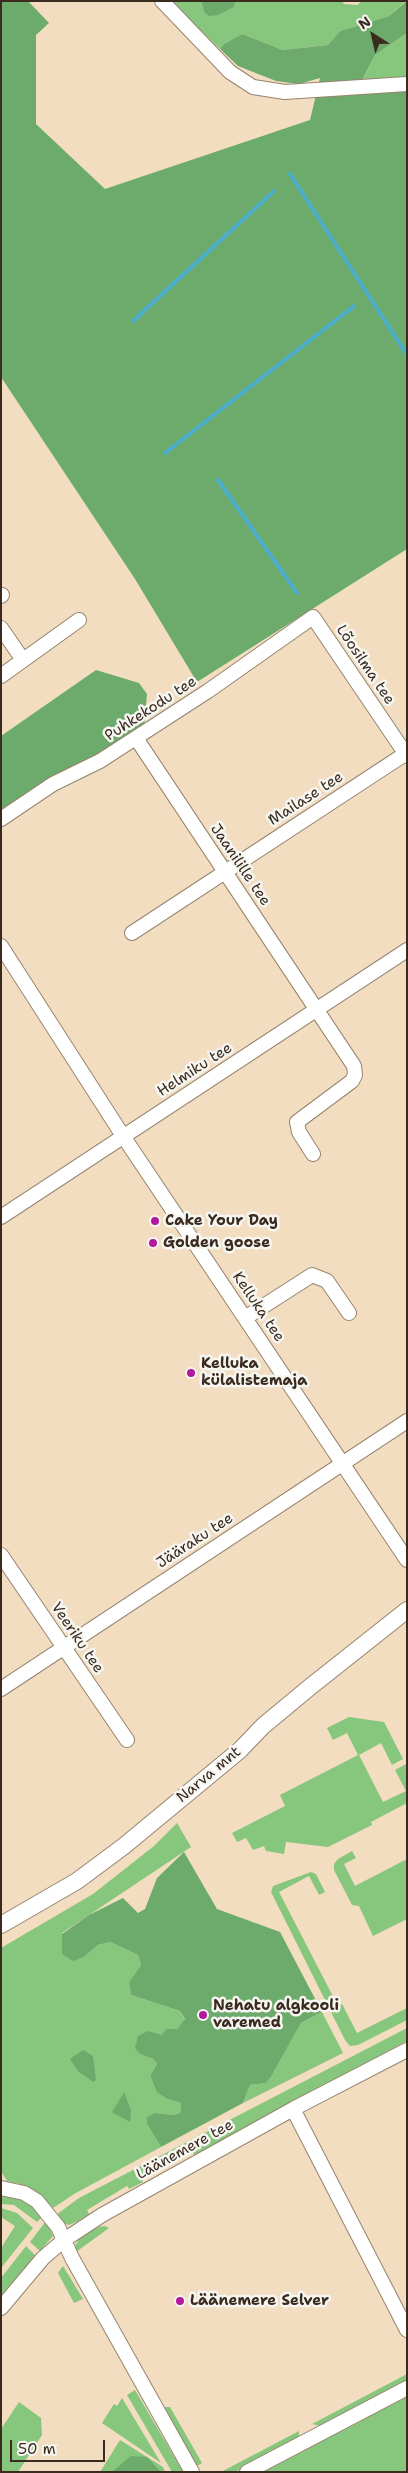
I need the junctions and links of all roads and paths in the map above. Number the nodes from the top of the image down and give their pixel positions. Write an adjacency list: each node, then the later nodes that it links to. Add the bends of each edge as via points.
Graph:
1 (162, 1): 2 (street, via 230,72 253,87 285,92)
2 (407, 84)
3 (313, 617): 8 (street, Puhkekodu tee, via 208,692); 9 (street, Lõosilma tee)
4 (79, 620): 6 (street)
5 (1, 628): 6 (street)
6 (23, 660): 7 (street)
7 (1, 676)
8 (136, 738): 10 (street, Puhkekodu tee, via 100,761 53,784); 11 (street, Jaanilille tee)
9 (406, 755): 11 (street, Mailase tee)
10 (1, 819)
11 (225, 872): 12 (street, Mailase tee); 15 (street, Jaanilille tee)
12 (132, 933)
13 (1, 946): 16 (street, Kelluka tee)
14 (407, 950): 15 (street, Helmiku tee)
15 (316, 1010): 16 (street, Helmiku tee); 17 (street, Jaanilille tee, via 354,1066 355,1075 352,1082 297,1122 299,1132)
16 (123, 1136): 18 (street, Helmiku tee); 20 (street, Kelluka tee)
17 (313, 1154)
18 (1, 1217)
19 (349, 1313): 20 (street, via 327,1281 312,1274)
20 (245, 1318): 22 (street, Kelluka tee)
21 (407, 1421): 22 (street, Jääraku tee)
22 (342, 1463): 24 (street, Kelluka tee); 27 (street, Jääraku tee)
23 (1, 1555): 27 (street, Veeriku tee)
24 (407, 1560)
25 (407, 1610): 30 (main road, Narva mnt, via 284,1709)
26 (407, 1621): 30 (main road)
27 (63, 1647): 28 (street, Jääraku tee); 29 (street, Veeriku tee)
28 (1, 1689)
29 (127, 1740)
30 (240, 1750): 31 (main road, Narva mnt, via 77,1881)
31 (1, 1925)
32 (407, 2050): 33 (street, Läänemere tee)
33 (294, 2109): 35 (street, Läänemere tee, via 102,2215); 37 (street)
34 (1, 2188): 35 (street, via 24,2192 37,2201 50,2215)
35 (64, 2240): 36 (street, Läänemere tee, via 43,2258); 39 (street)
36 (1, 2308)
37 (407, 2330)
38 (407, 2388): 40 (street)
39 (192, 2472)
40 (247, 2472)

